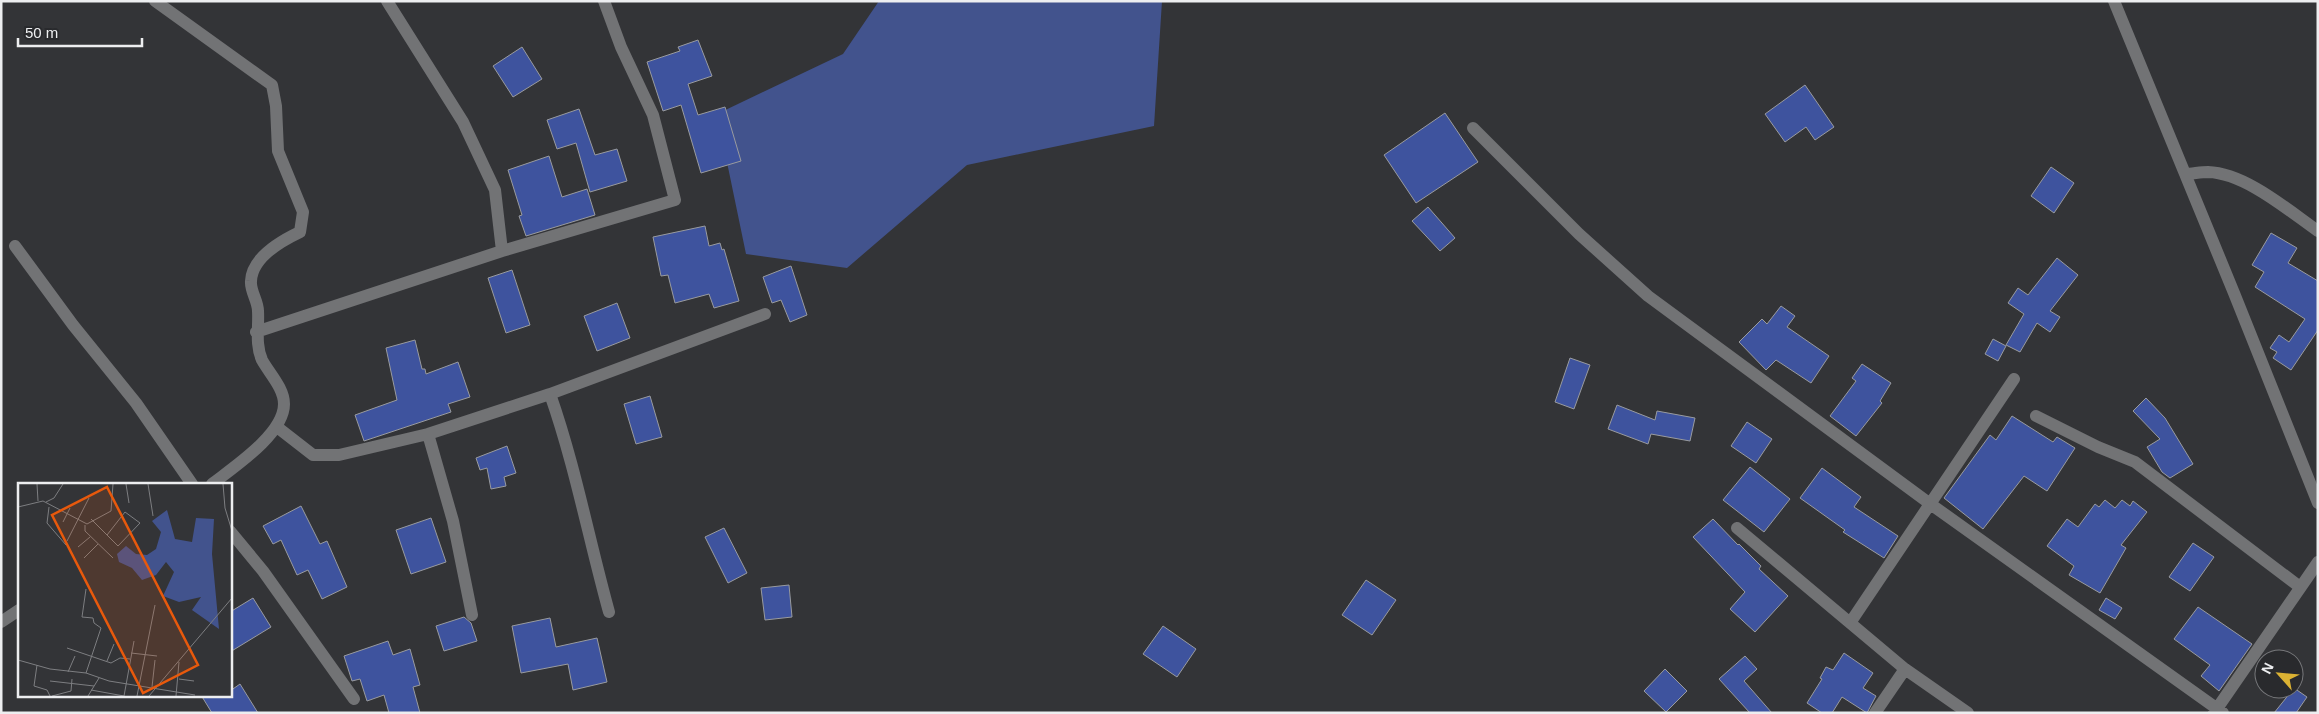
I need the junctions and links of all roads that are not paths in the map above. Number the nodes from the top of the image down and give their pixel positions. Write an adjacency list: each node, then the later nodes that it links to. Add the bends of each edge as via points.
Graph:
1 (155, 1): 11 (street, via 272,85 278,151 303,212 300,232 275,244 256,266 250,281 258,309)
2 (388, 1): 9 (street, via 463,122 495,190)
3 (604, 1): 9 (street, via 621,47 654,115 675,200)
4 (2114, 1): 6 (street)
5 (1473, 128): 19 (street, via 1579,234 1648,296)
6 (2185, 174): 7 (street, via 2218,173 2253,186); 20 (street)
7 (2318, 230)
8 (15, 246): 17 (street, via 136,403)
9 (502, 251): 11 (street)
10 (765, 314): 13 (street)
11 (256, 332): 15 (street, via 261,358 278,386 284,404)
12 (2014, 379): 19 (street)
13 (550, 394): 16 (street); 26 (street, via 567,442 590,546)
14 (2036, 416): 24 (street, via 2135,462)
15 (277, 427): 16 (street, via 313,454 339,455); 18 (street, via 257,449)
16 (428, 434): 27 (street, via 453,521)
17 (191, 483)
18 (213, 483)
19 (1929, 503): 29 (street); 32 (street)
20 (2318, 503)
21 (1737, 528): 29 (street)
22 (231, 532): 31 (street, via 263,570)
23 (2318, 562): 24 (street)
24 (2300, 587): 32 (street)
25 (18, 611): 28 (street)
26 (609, 612)
27 (472, 615)
28 (1, 622)
29 (1850, 622): 30 (street)
30 (1905, 669): 33 (street); 34 (street)
31 (354, 699)
32 (2218, 711)
33 (1875, 713)
34 (1968, 713)

